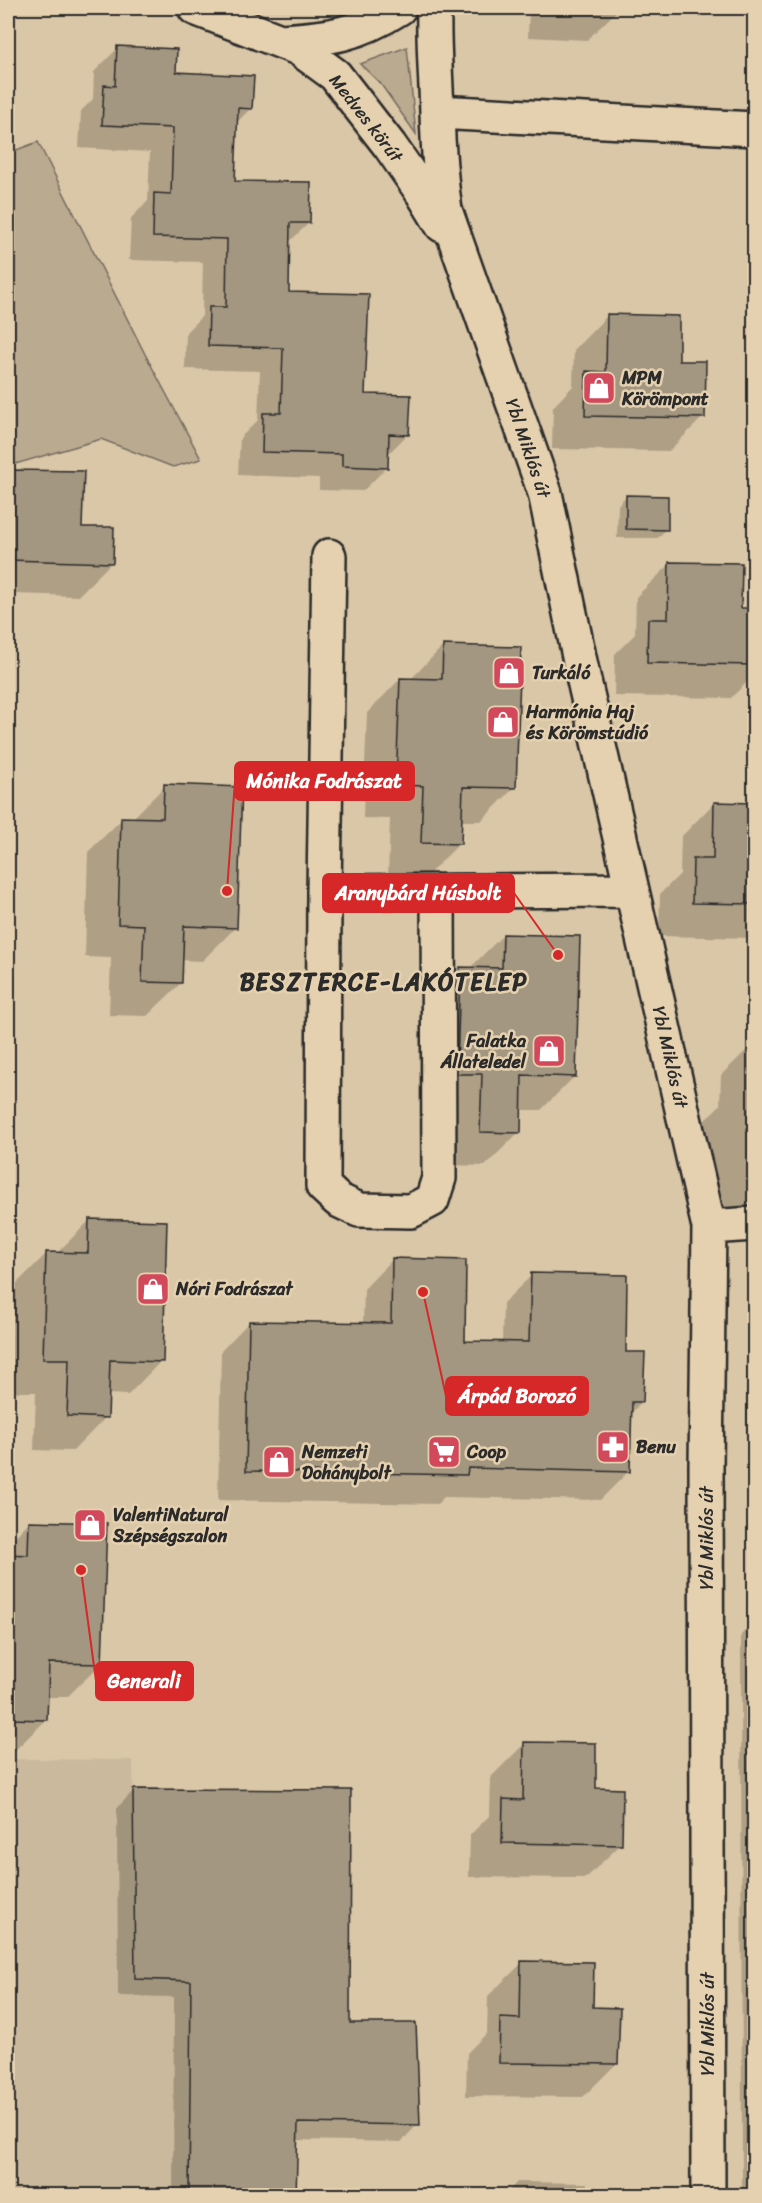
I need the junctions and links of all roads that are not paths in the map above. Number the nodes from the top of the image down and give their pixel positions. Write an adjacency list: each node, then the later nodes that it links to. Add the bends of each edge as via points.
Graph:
1 (195, 8): 4 (street, Medves körút)
2 (399, 8): 4 (street, via 343,35)
3 (434, 8): 5 (street, Ybl Miklós út)
4 (281, 41): 7 (street, Medves körút, via 298,48 335,75 423,192)
5 (437, 112): 6 (street); 7 (street, Ybl Miklós út, via 445,210)
6 (754, 129)
7 (463, 263): 9 (street, Ybl Miklós út, via 545,493)
8 (329, 556): 10 (street)
9 (632, 890): 11 (street); 13 (street, Ybl Miklós út)
10 (324, 892): 11 (street); 11 (street, via 323,1186 338,1200 359,1210 411,1211 432,1200 439,1178)
11 (438, 892)
12 (754, 1224): 13 (street)
13 (710, 1227): 14 (street, Ybl Miklós út, via 706,1467)
14 (708, 2196)

